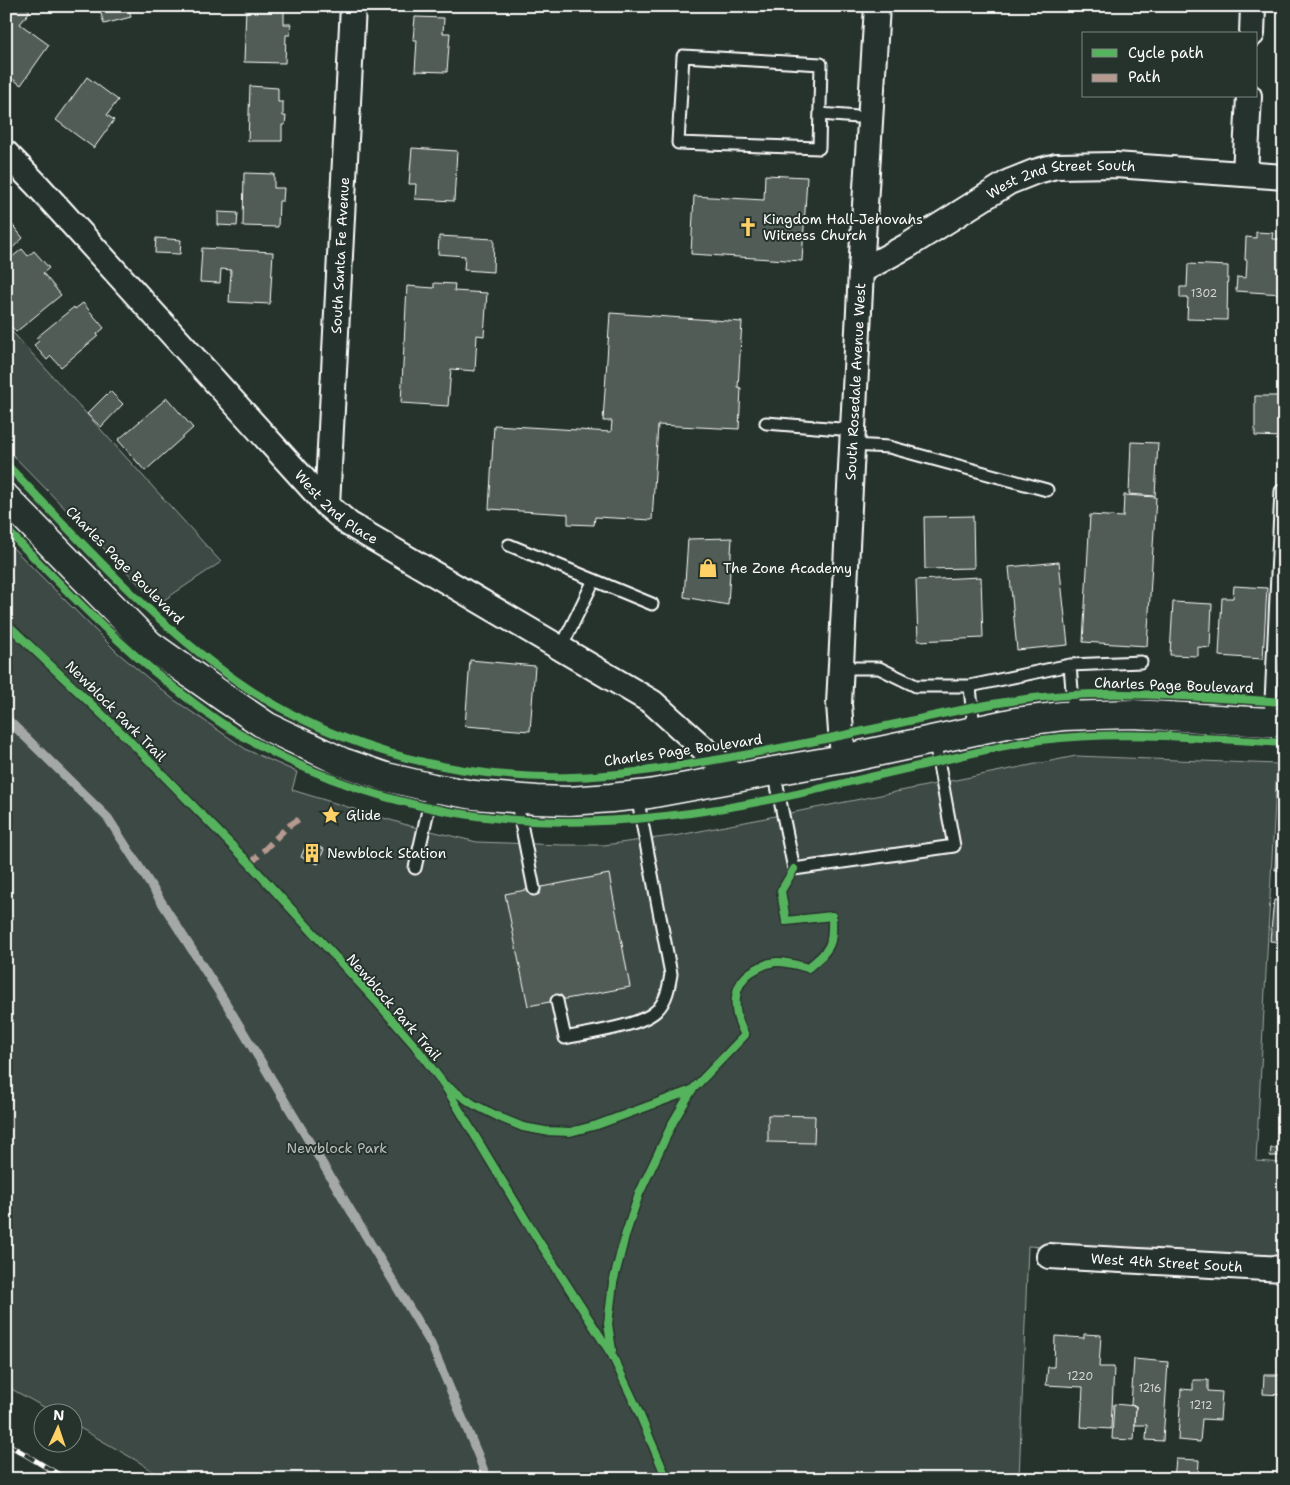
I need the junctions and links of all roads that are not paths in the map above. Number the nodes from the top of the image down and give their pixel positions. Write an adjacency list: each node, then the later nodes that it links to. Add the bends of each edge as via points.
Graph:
1 (353, 6): 17 (street, South Santa Fe Avenue)
2 (877, 6): 7 (street, South Rosedale Avenue West)
3 (1253, 6): 4 (street)
4 (1252, 32)
5 (1248, 98): 9 (street)
6 (820, 114): 6 (lane, via 821,64 683,56 678,143 819,148); 7 (lane)
7 (870, 118): 11 (street, South Rosedale Avenue West)
8 (6, 153): 17 (street, West 2nd Place)
9 (1245, 174): 10 (street, West 2nd Street South); 11 (street, West 2nd Street South, via 1114,165 1056,166 1009,182)
10 (1284, 177)
11 (861, 271): 13 (street, South Rosedale Avenue West)
12 (766, 422): 13 (lane)
13 (853, 438): 14 (lane); 24 (street, South Rosedale Avenue West)
14 (1047, 490)
15 (1281, 491): 27 (lane)
16 (6, 498): 33 (main road, via 150,646 239,708 268,727 342,762)
17 (327, 505): 21 (street, West 2nd Place, via 370,537)
18 (509, 545): 19 (lane)
19 (594, 580): 20 (lane); 21 (lane)
20 (652, 604)
21 (561, 648): 32 (street, West 2nd Place, via 652,702)
22 (1141, 662): 23 (lane)
23 (1070, 665): 25 (lane); 26 (lane)
24 (841, 668): 25 (lane, via 879,668 916,686); 30 (street, South Rosedale Avenue West, via 839,704)
25 (970, 686): 28 (lane)
26 (1074, 716): 27 (main road, via 1133,714); 28 (main road)
27 (1277, 722)
28 (974, 730): 29 (main road)
29 (934, 738): 30 (main road); 31 (lane, via 954,846 794,869)
30 (843, 759): 31 (main road)
31 (774, 771): 32 (main road)
32 (736, 778): 34 (main road)
33 (433, 788): 35 (main road); 36 (lane)
34 (637, 796): 35 (main road, via 569,801); 38 (lane, via 671,974 667,994 657,1010 637,1022 565,1038)
35 (516, 798): 37 (lane)
36 (415, 868)
37 (534, 888)
38 (558, 1001)
39 (1049, 1256): 40 (street, West 4th Street South)
40 (1284, 1269)

